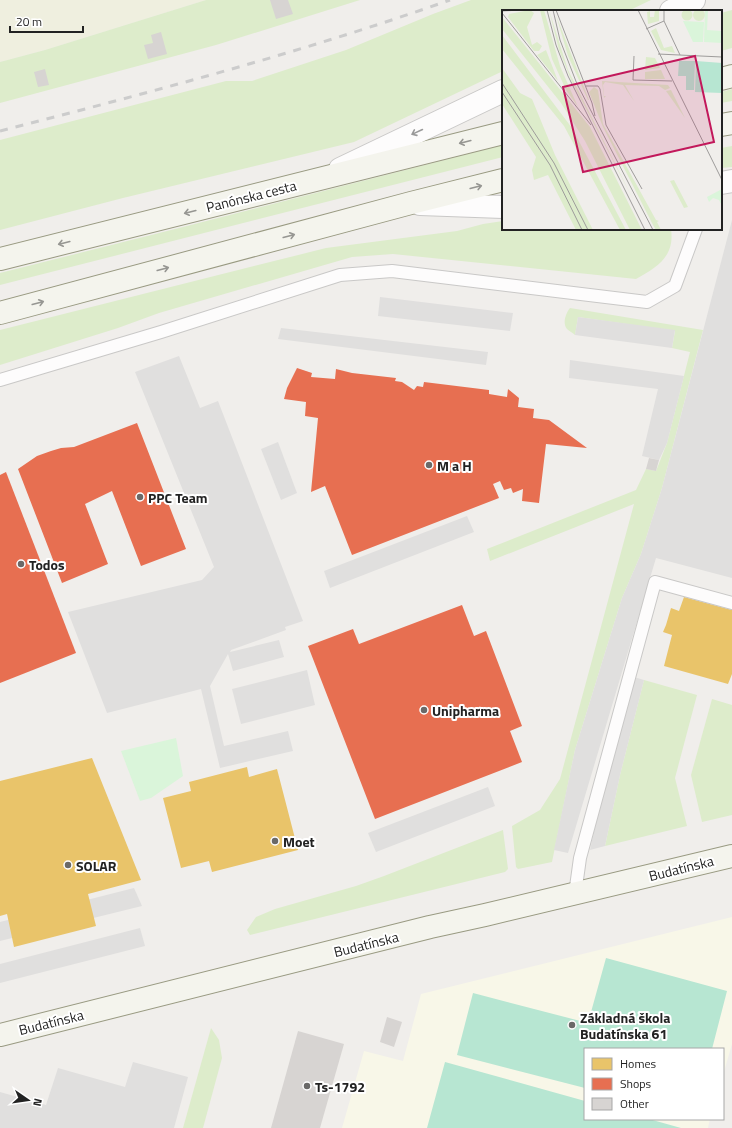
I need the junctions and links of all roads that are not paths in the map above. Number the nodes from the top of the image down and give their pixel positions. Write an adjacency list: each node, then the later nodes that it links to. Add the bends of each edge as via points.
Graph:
1 (732, 76): 2 (main road)
2 (722, 79)
3 (502, 91): 7 (street, one-way to 7)
4 (732, 123): 5 (main road)
5 (722, 125)
6 (502, 133): 7 (main road, Panónska cesta, one-way to 7)
7 (318, 179): 14 (main road, Panónska cesta, one-way to 14)
8 (502, 180): 11 (main road, one-way to 8)
9 (732, 181): 10 (street)
10 (722, 183)
11 (411, 203): 12 (street); 15 (main road, one-way to 11)
12 (502, 207)
13 (696, 230): 16 (lane, via 675,286 647,302 392,271 340,275)
14 (0, 259)
15 (0, 313)
16 (0, 380)
17 (732, 603): 19 (lane, via 655,582 580,858)
18 (732, 856): 19 (main road, Budatínska)
19 (575, 894): 20 (main road, Budatínska, via 430,927)
20 (0, 1035)

